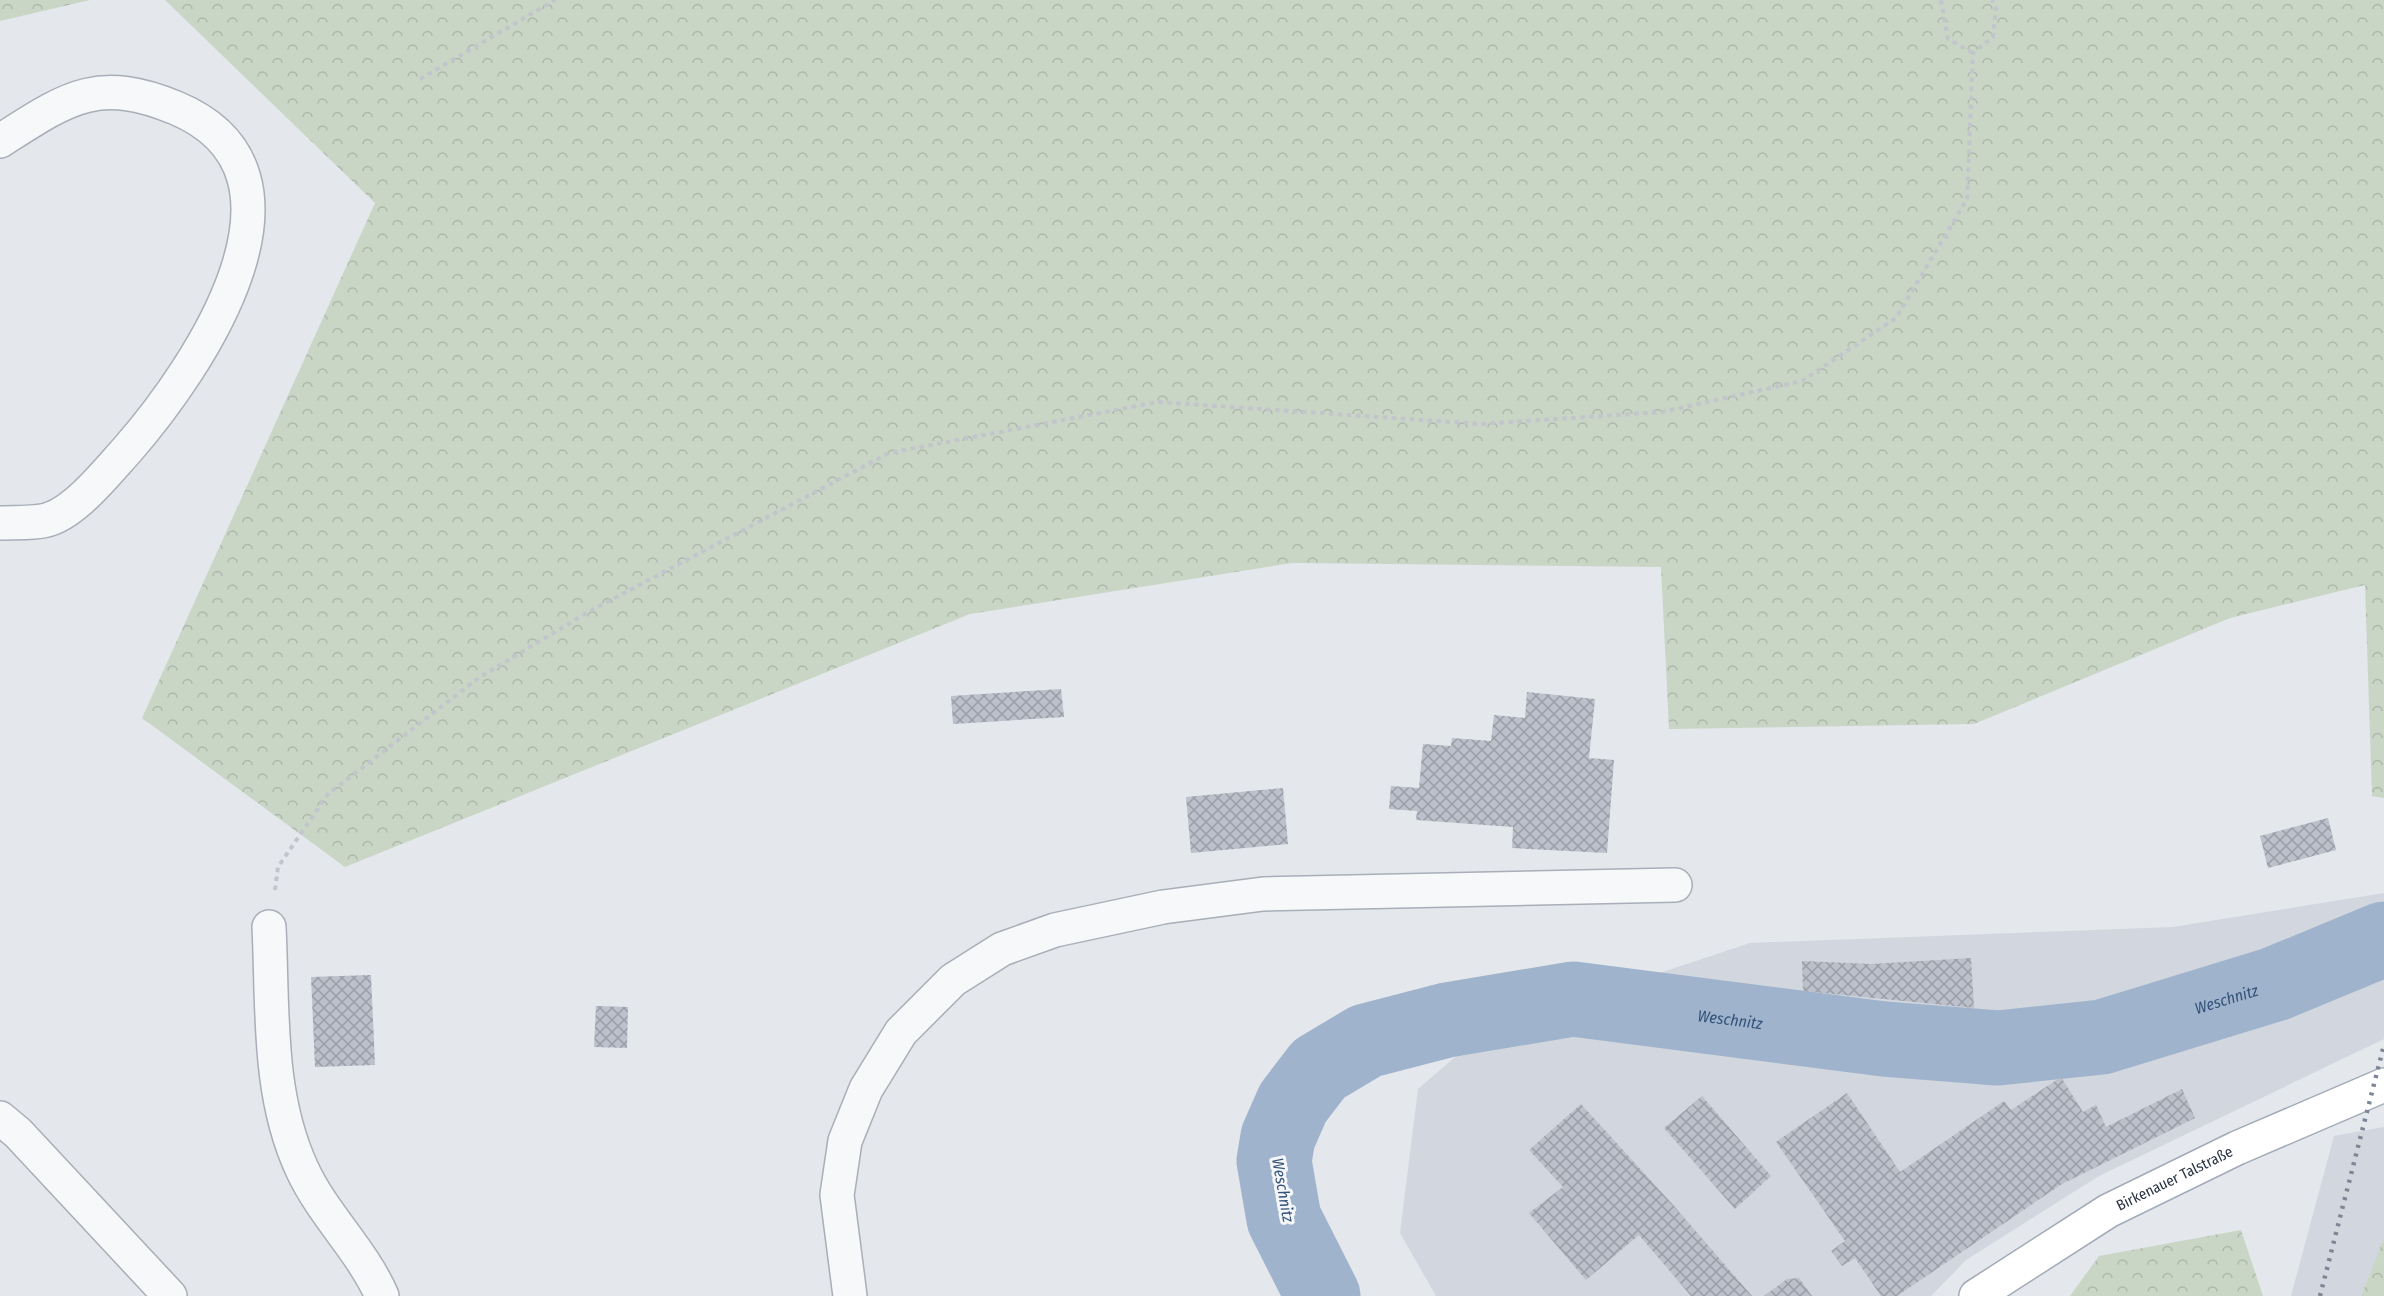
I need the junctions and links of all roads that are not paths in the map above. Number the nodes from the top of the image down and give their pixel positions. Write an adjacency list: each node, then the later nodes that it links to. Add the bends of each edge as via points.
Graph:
1 (0, 141): 2 (lane, via 45,112 90,92 128,92 200,118 232,149 245,182 249,215 245,247 233,284 174,388 146,428 75,504 50,519)
2 (0, 523)
3 (1675, 885): 9 (lane, via 1263,894 1152,909 1054,930 1002,948 953,980 901,1032 866,1089 845,1141 837,1195)
4 (269, 927): 8 (lane, via 278,1095 287,1134 323,1206 370,1270)
5 (2384, 1085): 10 (main road, Birkenauer Talstraße, via 2237,1148 2108,1211)
6 (0, 1118): 7 (lane)
7 (170, 1296)
8 (382, 1296)
9 (850, 1296)
10 (1976, 1296)

